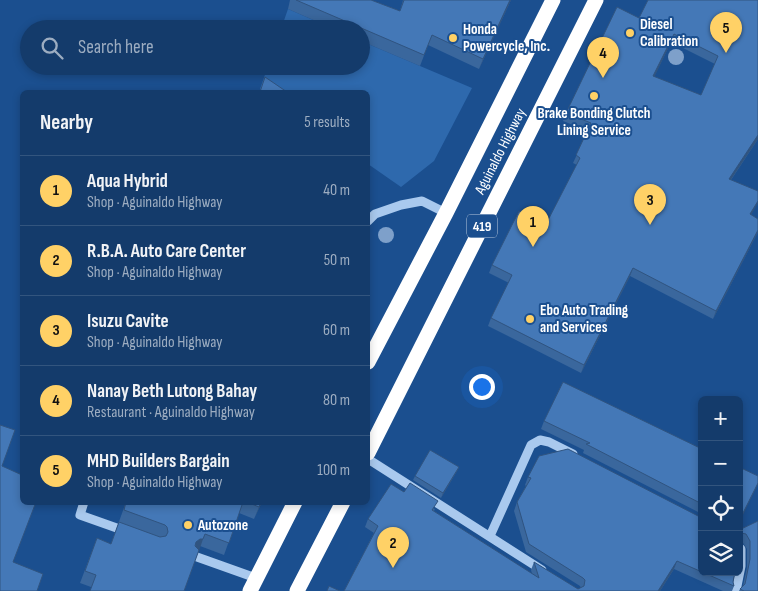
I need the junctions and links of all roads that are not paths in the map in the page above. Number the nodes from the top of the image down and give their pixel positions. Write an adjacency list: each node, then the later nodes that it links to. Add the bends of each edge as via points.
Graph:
1 (553, 0): 3 (highway, Aguinaldo Highway / 419)
2 (596, 0): 6 (highway, Aguinaldo Highway / 419)
3 (446, 213): 4 (street, via 422,201 401,205); 5 (highway, Aguinaldo Highway / 419)
4 (370, 219)
5 (370, 358)
6 (370, 449)
7 (370, 460): 12 (street)
8 (583, 460): 12 (street, via 549,442 540,440 531,445)
9 (83, 505): 13 (street, via 80,515)
10 (293, 505): 17 (highway)
11 (341, 505): 18 (highway)
12 (490, 536): 15 (street)
13 (141, 537)
14 (197, 557): 17 (street)
15 (552, 576)
16 (739, 576): 19 (street)
17 (253, 584)
18 (297, 591)
19 (736, 591)

